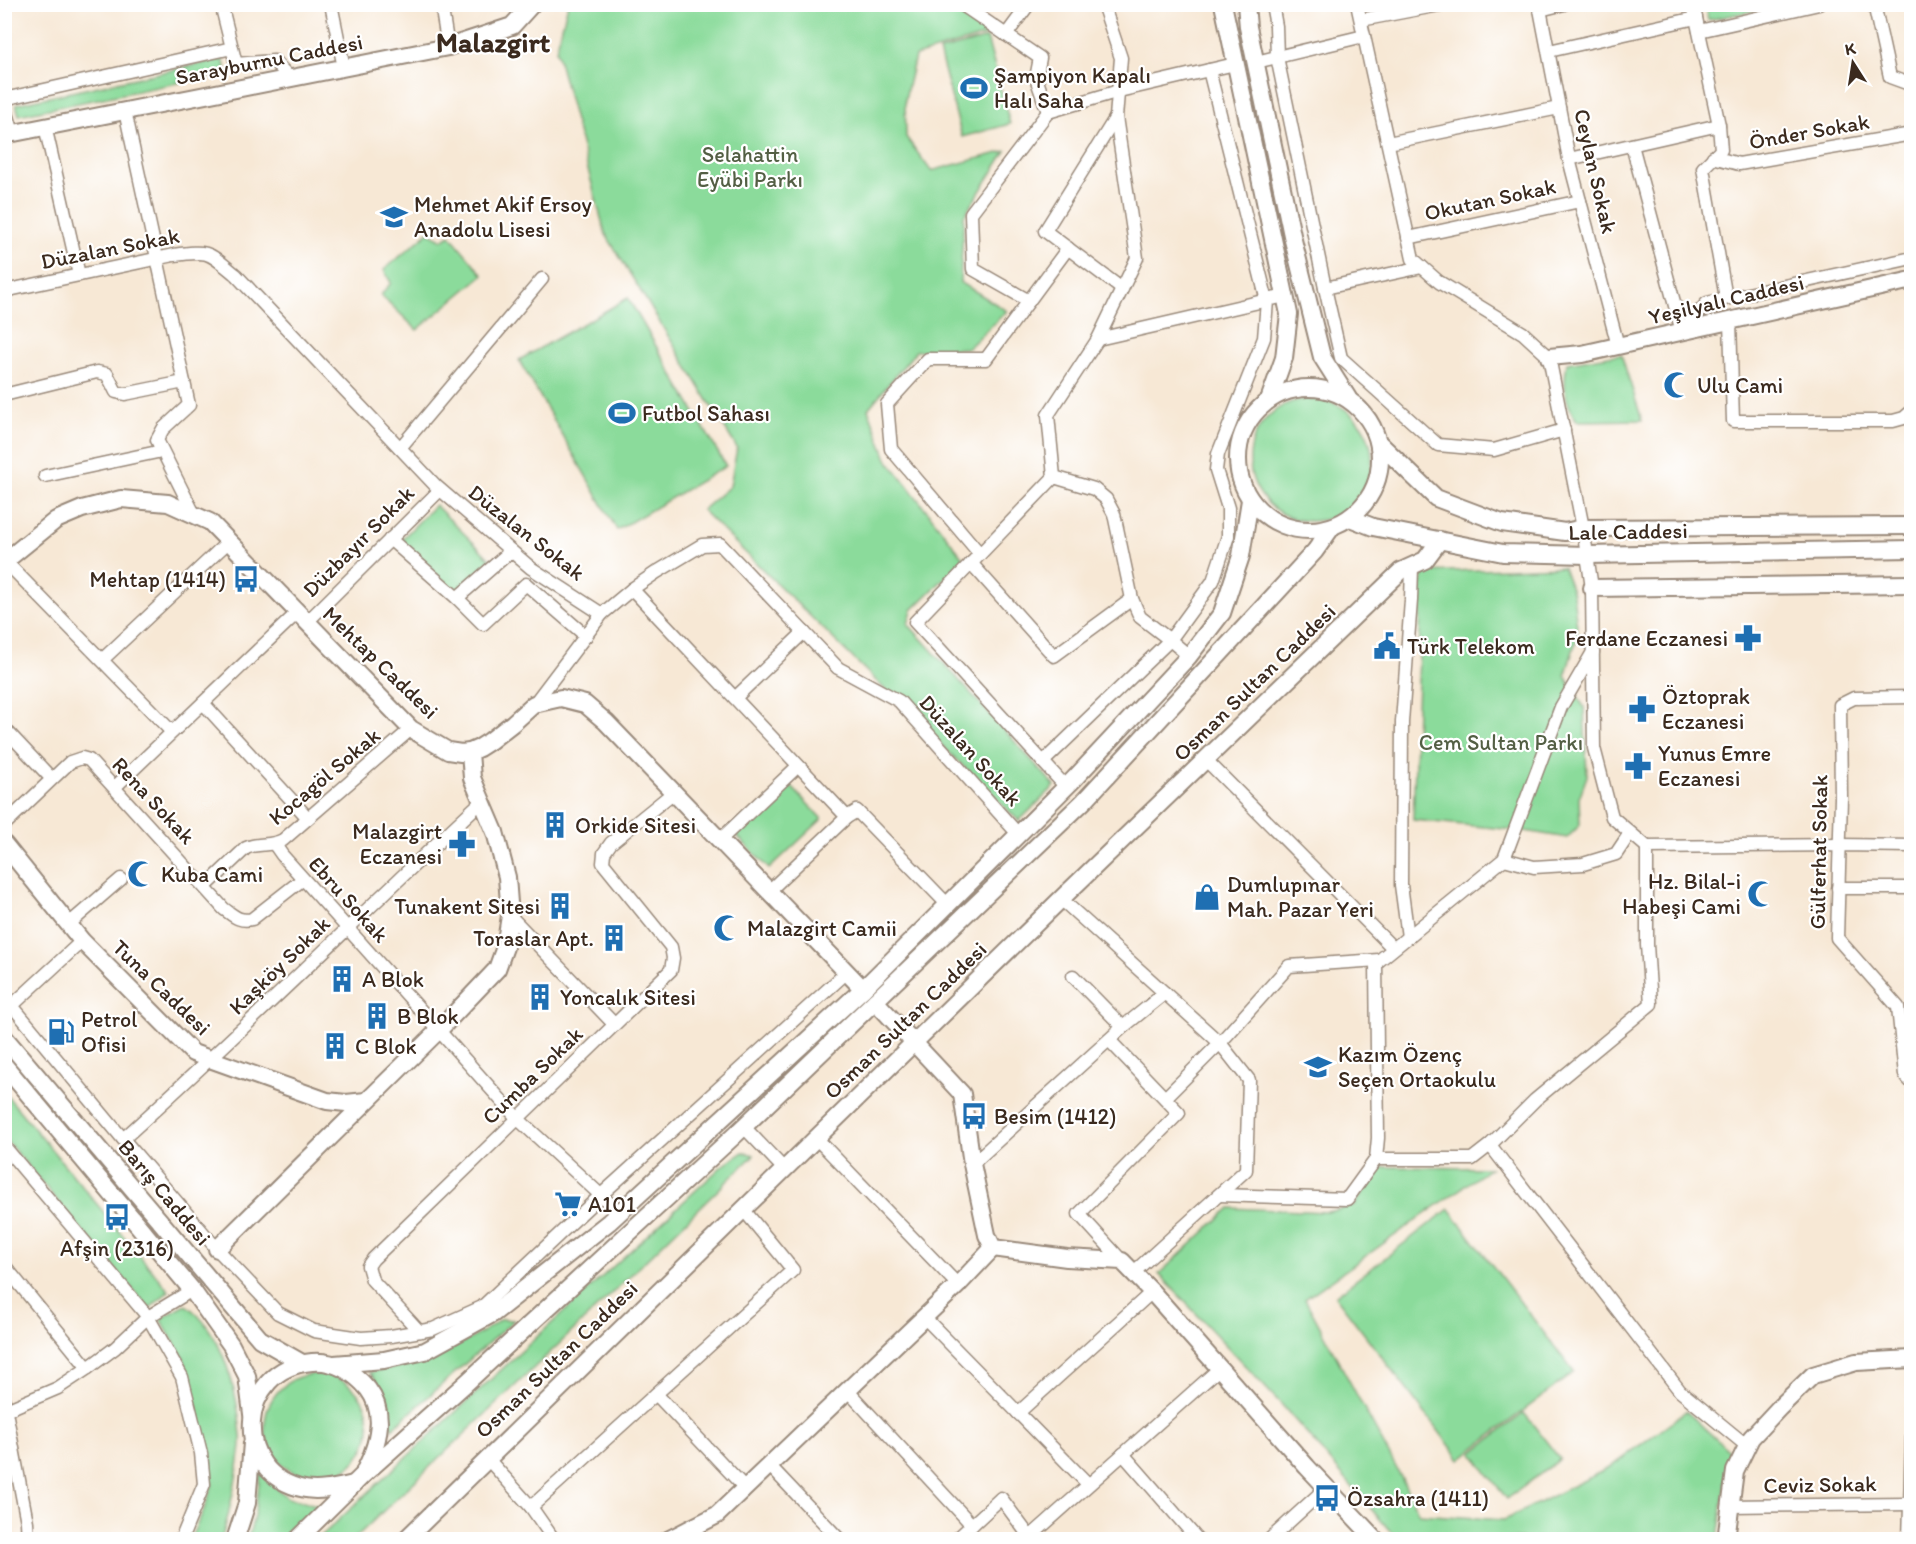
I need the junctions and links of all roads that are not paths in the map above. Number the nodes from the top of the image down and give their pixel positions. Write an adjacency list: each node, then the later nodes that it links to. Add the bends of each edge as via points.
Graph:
1 (221, 4): 24 (street)
2 (331, 4): 29 (street)
3 (441, 4): 23 (street)
4 (532, 4): 23 (street, Sarayburnu Caddesi, via 512,26)
5 (962, 4): 21 (street)
6 (1029, 4): 21 (street)
7 (1103, 4): 33 (street, via 1122,58)
8 (1223, 4): 28 (street)
9 (1246, 4): 27 (street)
10 (1272, 4): 26 (street)
11 (1358, 4): 19 (street)
12 (1445, 4): 19 (street)
13 (1564, 4): 17 (street)
14 (1693, 4): 18 (street)
15 (1819, 4): 20 (street)
16 (1874, 4): 32 (street, via 1890,77)
17 (1540, 7): 25 (street, Ceylan Sokak)
18 (1696, 18): 20 (street); 25 (street)
19 (1361, 20): 22 (street)
20 (1699, 31): 39 (street)
21 (1006, 35): 37 (street, via 1040,58 1036,78)
22 (1365, 36): 26 (street); 43 (street)
23 (448, 47): 29 (street, Sarayburnu Caddesi)
24 (232, 48): 31 (street, via 236,64 274,61); 34 (street)
25 (1549, 51): 35 (street, Ceylan Sokak)
26 (1277, 57): 27 (street); 57 (street)
27 (1256, 62): 71 (street, via 1322,357)
28 (1235, 64): 30 (street); 60 (street)
29 (344, 68): 31 (street, Sarayburnu Caddesi)
30 (1209, 70): 33 (street); 62 (street)
31 (290, 78): 36 (street, Sarayburnu Caddesi)
32 (1911, 85)
33 (1119, 91): 37 (street); 38 (street)
34 (4, 101): 41 (street)
35 (1560, 108): 43 (street); 46 (street, Ceylan Sokak)
36 (124, 111): 40 (street, Sarayburnu Caddesi); 51 (street)
37 (1048, 112): 63 (street, via 971,213 973,269)
38 (1116, 117): 49 (street, via 1045,231); 58 (street, via 1137,258)
39 (1719, 125): 44 (street); 45 (street, via 1721,150)
40 (45, 126): 41 (street, Sarayburnu Caddesi); 53 (street)
41 (9, 134)
42 (1911, 134): 45 (street, Önder Sokak, via 1739,164)
43 (1388, 143): 48 (street)
44 (1632, 145): 46 (street); 65 (street)
45 (1713, 157): 61 (street, via 1703,168)
46 (1569, 159): 47 (street, Ceylan Sokak)
47 (1580, 201): 48 (street, Okutan Sokak); 67 (street, Ceylan Sokak)
48 (1408, 238): 52 (street, via 1413,259)
49 (1068, 248): 58 (street); 63 (street)
50 (1911, 258): 61 (street)
51 (157, 259): 53 (street, Düzalan Sokak); 69 (street); 76 (street, Düzalan Sokak, via 202,251 215,258 236,275)
52 (1422, 267): 57 (street); 68 (street, via 1439,282 1523,333)
53 (79, 275): 59 (street, Düzalan Sokak)
54 (4, 277): 59 (street)
55 (542, 279): 76 (street)
56 (1911, 280): 64 (street, Yeşilyalı Caddesi)
57 (1326, 288): 74 (street, via 1341,358 1438,445 1494,450)
58 (1122, 289): 66 (street)
59 (6, 290)
60 (1285, 296): 62 (street); 72 (street, via 1288,314 1284,358)
61 (1726, 298): 65 (street, via 1707,303)
62 (1267, 300): 66 (street); 105 (street, via 1264,338 1218,454 1216,470 1227,508 1228,536 1213,581)
63 (1029, 301): 93 (street, via 986,359 928,359 887,404 891,448)
64 (1730, 321): 65 (street, Yeşilyalı Caddesi); 73 (street, via 1733,421 1893,421)
65 (1682, 332): 67 (street, Yeşilyalı Caddesi)
66 (1098, 339): 79 (street, via 1048,415)
67 (1618, 346): 68 (street, Yeşilyalı Caddesi)
68 (1549, 357): 74 (street)
69 (184, 382): 70 (street, via 125,394 116,392 107,374 97,372); 77 (street, via 189,405 163,429 157,440)
70 (4, 395)
71 (1348, 399): 72 (street, via 1308,388 1288,391); 75 (street, via 1363,411)
72 (1269, 400): 81 (street, via 1252,416 1242,435 1238,458 1241,480)
73 (1911, 411)
74 (1564, 430): 86 (street)
75 (1380, 444): 83 (street, via 1376,486); 86 (street, Lale Caddesi, via 1436,498 1502,524 1564,532)
76 (400, 448): 80 (street, Düzalan Sokak)
77 (162, 451): 78 (street); 82 (street)
78 (45, 476)
79 (1054, 477): 93 (street); 100 (street, via 1094,489 1106,499 1114,514)
80 (440, 490): 87 (street, Düzbayır Sokak); 91 (street, Düzalan Sokak)
81 (1250, 500): 85 (street, via 1270,519 1295,530); 107 (street, via 1241,556 1222,613)
82 (194, 514): 89 (street, Mehtap Caddesi, via 210,522); 94 (street, Mehtap Caddesi, via 168,503 122,499 92,506 56,520)
83 (1350, 518): 85 (street); 88 (street, Lale Caddesi, via 1373,527)
84 (1911, 526): 86 (street, Lale Caddesi)
85 (1332, 527): 156 (street, via 1315,551 1084,801)
86 (1583, 528): 92 (street)
87 (390, 539): 99 (street); 102 (street, Düzbayır Sokak)
88 (1440, 540): 92 (street, Lale Caddesi, via 1503,553); 95 (street, Osman Sultan Caddesi, via 1425,560)
89 (229, 541): 102 (street, Mehtap Caddesi); 108 (street)
90 (1911, 549): 92 (street, Lale Caddesi)
91 (511, 551): 99 (street); 101 (street, Düzalan Sokak)
92 (1588, 555): 97 (street)
93 (976, 559): 100 (street, via 1054,656); 118 (street, via 915,622)
94 (5, 562): 108 (street)
95 (1412, 566): 117 (street, Osman Sultan Caddesi, via 1401,571); 148 (street, via 1402,722 1401,885)
96 (1911, 584): 97 (street)
97 (1592, 588): 106 (street)
98 (632, 589): 101 (street, Düzalan Sokak); 103 (street, Düzalan Sokak, via 702,545 720,544); 110 (street)
99 (457, 598): 104 (street, via 483,624 525,584)
100 (1132, 599): 105 (street, via 1140,617)
101 (602, 614): 104 (street)
102 (302, 617): 111 (street, Düzbayır Sokak); 114 (street, Mehtap Caddesi)
103 (804, 632): 110 (street); 129 (street, Düzalan Sokak, via 838,668 899,701)
104 (586, 636): 112 (street)
105 (1170, 640): 107 (street); 118 (street)
106 (1593, 651): 128 (street, via 1594,748 1612,817); 136 (street, via 1561,707)
107 (1188, 656): 122 (street)
108 (102, 660): 115 (street)
109 (1911, 697): 132 (street, Gülferhat Sokak, via 1854,698 1840,705)
110 (735, 698): 119 (street)
111 (203, 703): 115 (street, Düzbayır Sokak); 126 (street)
112 (534, 704): 116 (street, via 498,735); 123 (street, via 561,698 585,704)
113 (4, 728): 120 (street)
114 (411, 729): 116 (street, Mehtap Caddesi, via 448,751); 126 (street, Kocagöl Sokak)
115 (172, 732): 121 (street, Düzbayır Sokak)
116 (470, 752): 124 (street, via 472,778)
117 (1206, 760): 143 (street, Osman Sultan Caddesi); 150 (street)
118 (1043, 762): 122 (street)
119 (798, 766): 125 (street); 130 (street)
120 (51, 778): 121 (street, Rena Sokak, via 70,762 82,758 89,760); 127 (street)
121 (115, 787): 139 (street, Rena Sokak)
122 (1066, 787): 129 (street)
123 (674, 792): 130 (street); 158 (street, Cumba Sokak, via 604,853 603,863 609,873 671,947 673,958 671,970)
124 (481, 802): 145 (street, via 504,860); 147 (street, Kaşköy Sokak)
125 (847, 817): 142 (street); 144 (street, via 857,811)
126 (308, 818): 133 (street, Kocagöl Sokak)
127 (4, 825)
128 (1630, 833): 135 (street); 136 (street, via 1616,854 1583,864 1534,867)
129 (1018, 834): 144 (street)
130 (720, 840): 142 (street)
131 (4, 844): 146 (street, Tuna Caddesi)
132 (1839, 844): 134 (street); 135 (street); 140 (street, Gülferhat Sokak)
133 (275, 845): 138 (street, Ebru Sokak); 139 (street, Kocagöl Sokak, via 253,844 246,848)
134 (1911, 846)
135 (1647, 847): 174 (street, via 1647,945 1652,1004 1535,1100)
136 (1504, 859): 148 (street)
137 (121, 879): 146 (street)
138 (303, 879): 139 (street, Rena Sokak, via 245,921 224,909); 147 (street, Ebru Sokak)
139 (205, 887)
140 (1838, 888): 141 (street); 167 (street, Gülferhat Sokak, via 1837,938 1898,1007 1905,1075)
141 (1911, 888)
142 (769, 891): 152 (street)
143 (1061, 899): 155 (street); 163 (street, Osman Sultan Caddesi)
144 (948, 905): 154 (street)
145 (510, 916): 158 (street); 160 (street, via 496,969)
146 (69, 924): 149 (street, Tuna Caddesi)
147 (348, 928): 160 (street, Ebru Sokak); 165 (street, Kaşköy Sokak)
148 (1408, 937): 150 (street)
149 (82, 941): 157 (street); 165 (street, Tuna Caddesi, via 193,1053)
150 (1393, 948): 151 (street)
151 (1379, 960): 164 (street, via 1289,966); 176 (street)
152 (847, 972): 154 (street); 179 (street)
153 (1073, 976): 159 (street)
154 (863, 988): 156 (street); 182 (street)
155 (1165, 993): 159 (street); 164 (street)
156 (875, 1001): 163 (street); 171 (street)
157 (7, 1005): 173 (street)
158 (614, 1024): 170 (street, Cumba Sokak)
159 (1123, 1027): 162 (street)
160 (439, 1030): 169 (street); 170 (street, Ebru Sokak)
161 (4, 1037): 194 (street, Barış Caddesi, via 260,1339)
162 (1109, 1040): 168 (street); 177 (street)
163 (914, 1043): 172 (street, Osman Sultan Caddesi); 177 (street, via 962,1094)
164 (1220, 1043): 168 (street); 180 (street, via 1249,1080 1246,1170)
165 (211, 1060): 169 (street, Tuna Caddesi, via 327,1101); 173 (street, Kaşköy Sokak)
166 (4, 1065): 188 (street, Barış Caddesi)
167 (1911, 1083)
168 (1166, 1098): 186 (street, via 1179,1113 1079,1214)
169 (366, 1101): 184 (street)
170 (518, 1119): 179 (street, Ebru Sokak); 192 (street, Cumba Sokak, via 368,1266 372,1280)
171 (744, 1127): 178 (street); 209 (street)
172 (816, 1138): 178 (street, Osman Sultan Caddesi); 187 (street)
173 (123, 1139): 184 (street)
174 (1490, 1145): 176 (street, via 1472,1159); 205 (street, via 1680,1391)
175 (4, 1146): 190 (street)
176 (1376, 1159): 180 (street, via 1347,1199)
177 (972, 1164): 183 (street)
178 (784, 1169): 181 (street, Osman Sultan Caddesi)
179 (601, 1195): 182 (street, Ebru Sokak); 192 (street, via 482,1307)
180 (1220, 1195): 186 (street)
181 (743, 1209): 199 (street, via 793,1270); 207 (street, Osman Sultan Caddesi)
182 (619, 1212): 195 (street, via 494,1313 425,1351 384,1360)
183 (993, 1248): 186 (street); 187 (street)
184 (217, 1249): 192 (street, via 278,1313 314,1331 361,1338)
185 (4, 1265): 196 (street)
186 (1128, 1266): 189 (street)
187 (958, 1285): 191 (street)
188 (192, 1290): 190 (street); 202 (street, Barış Caddesi, via 231,1345 247,1376)
189 (1152, 1292): 197 (street); 201 (street)
190 (148, 1317): 196 (street); 221 (street, via 182,1377 201,1453 204,1484)
191 (924, 1317): 198 (street); 201 (street)
192 (419, 1332)
193 (1911, 1359): 205 (street, via 1856,1362 1813,1375)
194 (302, 1363): 195 (street); 202 (street, via 269,1381)
195 (334, 1364): 209 (street, via 354,1374 369,1390 378,1411 380,1433)
196 (88, 1368): 200 (street, via 58,1388)
197 (1220, 1368): 206 (street); 211 (street)
198 (847, 1390): 208 (street); 216 (street)
199 (656, 1394): 212 (street); 215 (street)
200 (5, 1408): 220 (street)
201 (1018, 1413): 210 (street)
202 (252, 1414): 204 (street)
203 (1911, 1436): 213 (street)
204 (252, 1439): 209 (street, via 271,1473 287,1484 326,1489); 222 (street, via 247,1503)
205 (1747, 1446): 214 (street, via 1735,1471)
206 (1123, 1454): 210 (street); 228 (street)
207 (487, 1458): 215 (street); 218 (street, Osman Sultan Caddesi)
208 (769, 1465): 212 (street); 226 (street)
209 (359, 1480): 223 (street)
210 (1089, 1484): 219 (street)
211 (1327, 1487): 229 (street); 230 (street)
212 (745, 1488): 217 (street, via 717,1515)
213 (1910, 1504): 214 (street, Ceviz Sokak); 232 (street)
214 (1730, 1506): 231 (street)
215 (531, 1507): 224 (street)
216 (972, 1525): 219 (street, via 1001,1498); 227 (street)
217 (688, 1535): 225 (street)
218 (412, 1537)
219 (1031, 1538)
220 (28, 1539)
221 (181, 1539)
222 (235, 1539)
223 (297, 1539)
224 (554, 1539)
225 (668, 1539)
226 (840, 1539)
227 (956, 1539)
228 (1198, 1539)
229 (1269, 1539)
230 (1376, 1539)
231 (1726, 1539)
232 (1909, 1539)

